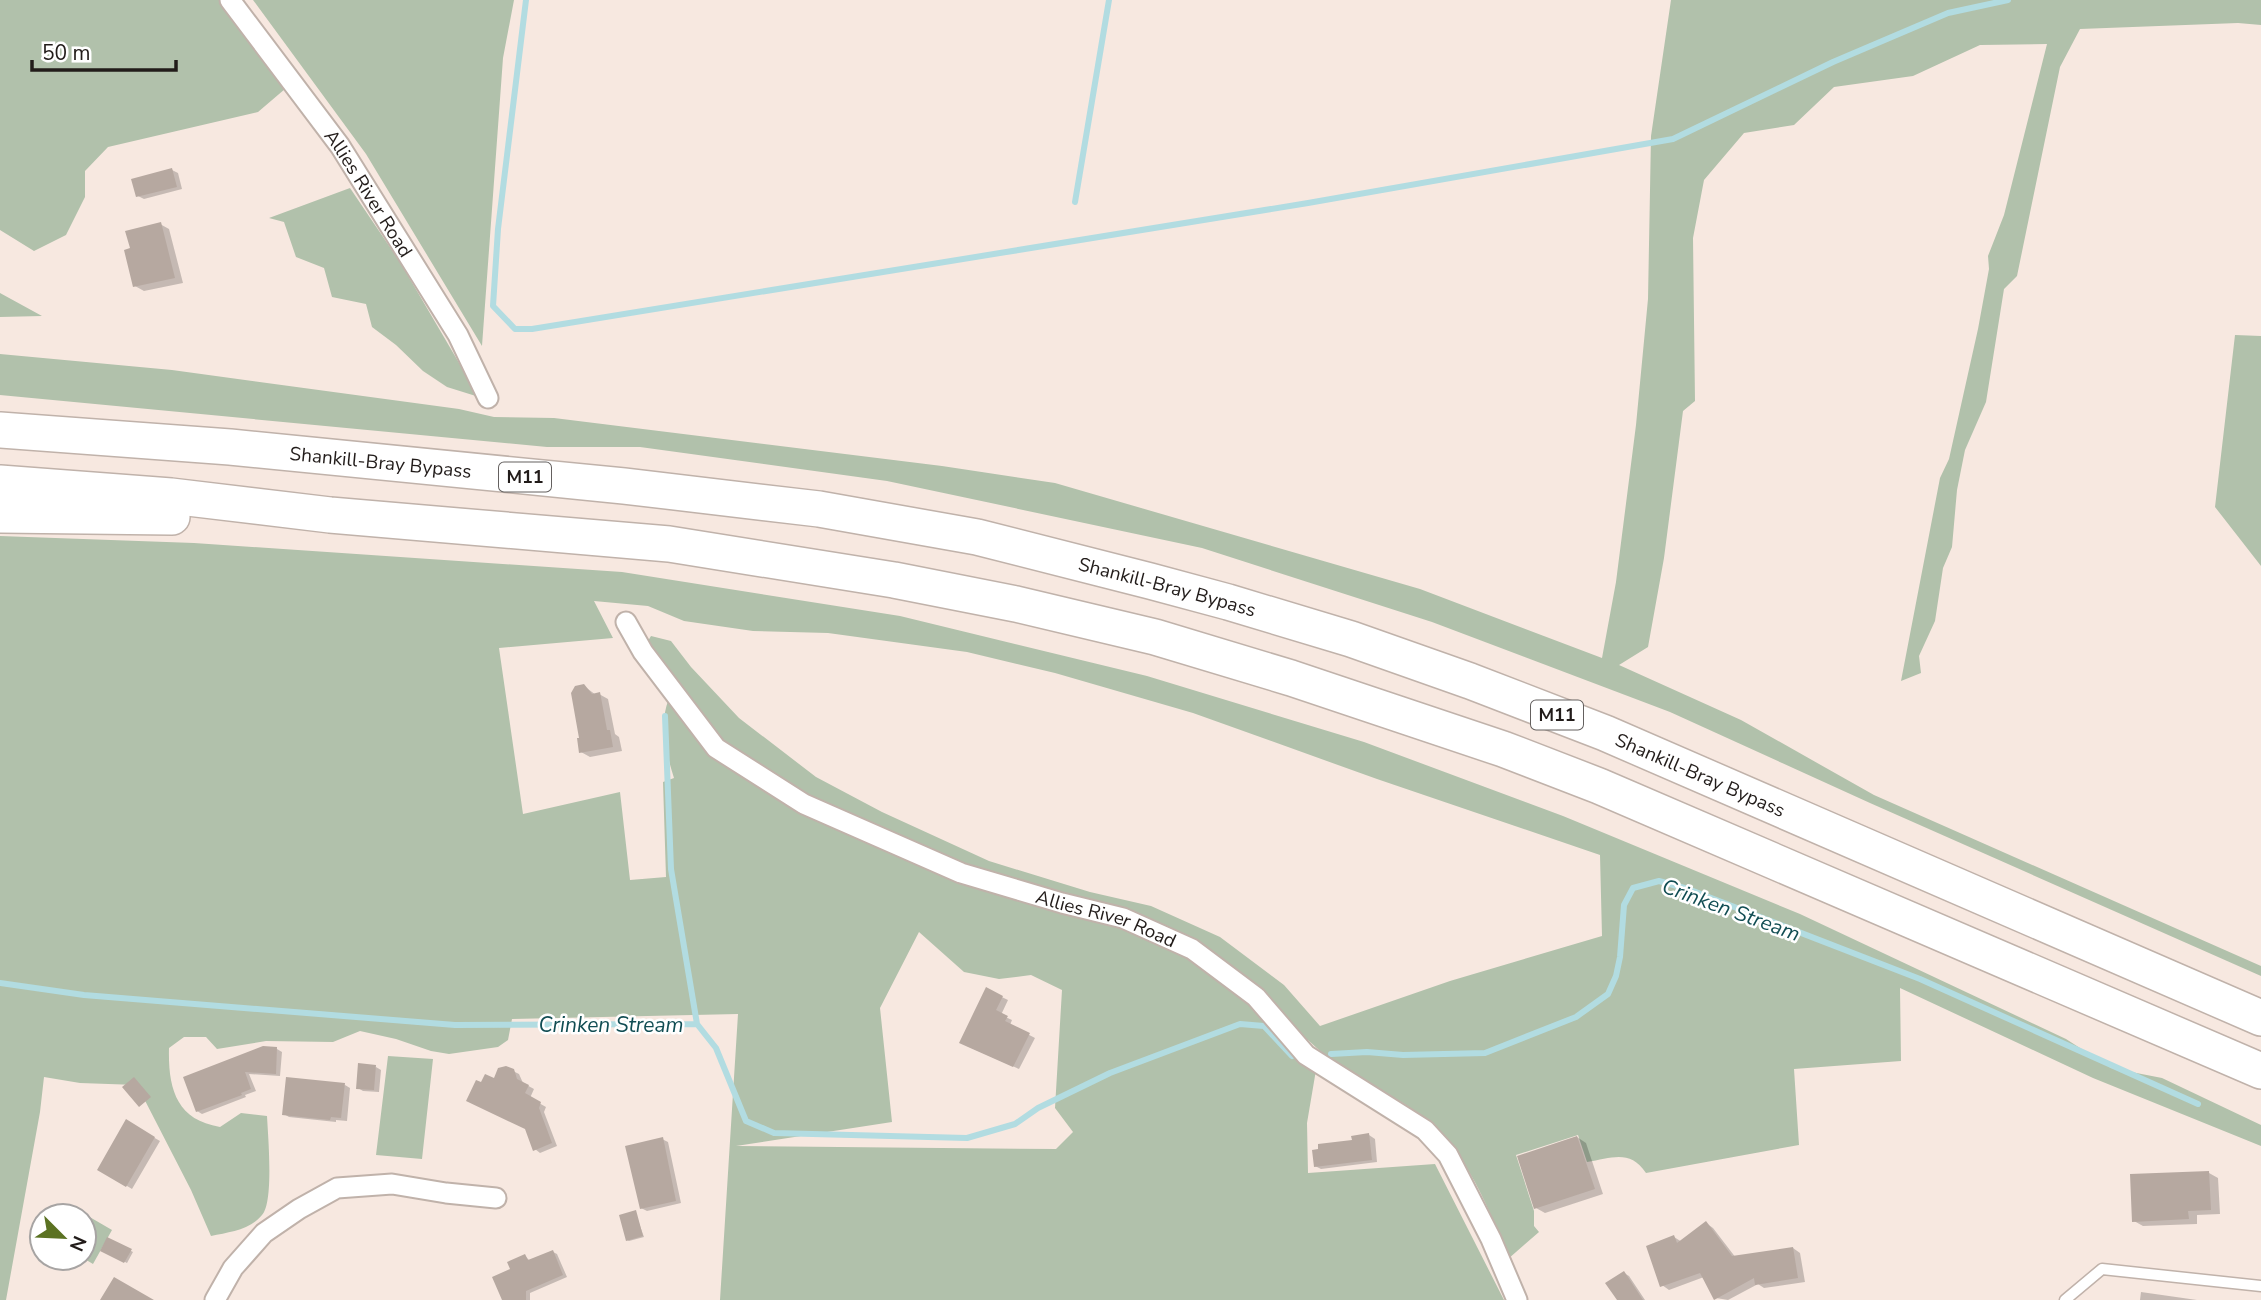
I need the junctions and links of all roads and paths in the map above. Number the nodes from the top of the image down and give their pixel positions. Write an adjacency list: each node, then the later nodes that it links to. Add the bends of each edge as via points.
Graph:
1 (230, 0): 2 (street, Allies River Road, via 354,168 458,335)
2 (488, 398)
3 (0, 411): 5 (highway)
4 (0, 430): 5 (highway, Shankill-Bray Bypass / M11)
5 (230, 447): 10 (highway, Shankill-Bray Bypass / M11, via 819,509 977,537 1228,602 1351,639 1605,733)
6 (0, 483): 8 (highway, M11, via 171,496)
7 (0, 515): 8 (highway)
8 (330, 515): 11 (highway, M11, via 668,544 894,580 1155,637 1315,686 1587,781)
9 (626, 622): 15 (street, Allies River Road, via 643,652 716,748 804,804 961,873 1123,918 1192,949 1256,997 1306,1055 1425,1130 1448,1155)
10 (2261, 1018)
11 (2261, 1071)
12 (496, 1198): 14 (street, via 392,1184 337,1188 264,1233 233,1268)
13 (2261, 1286): 16 (lane, via 2102,1269)
14 (215, 1300)
15 (1517, 1300)
16 (2065, 1300)

